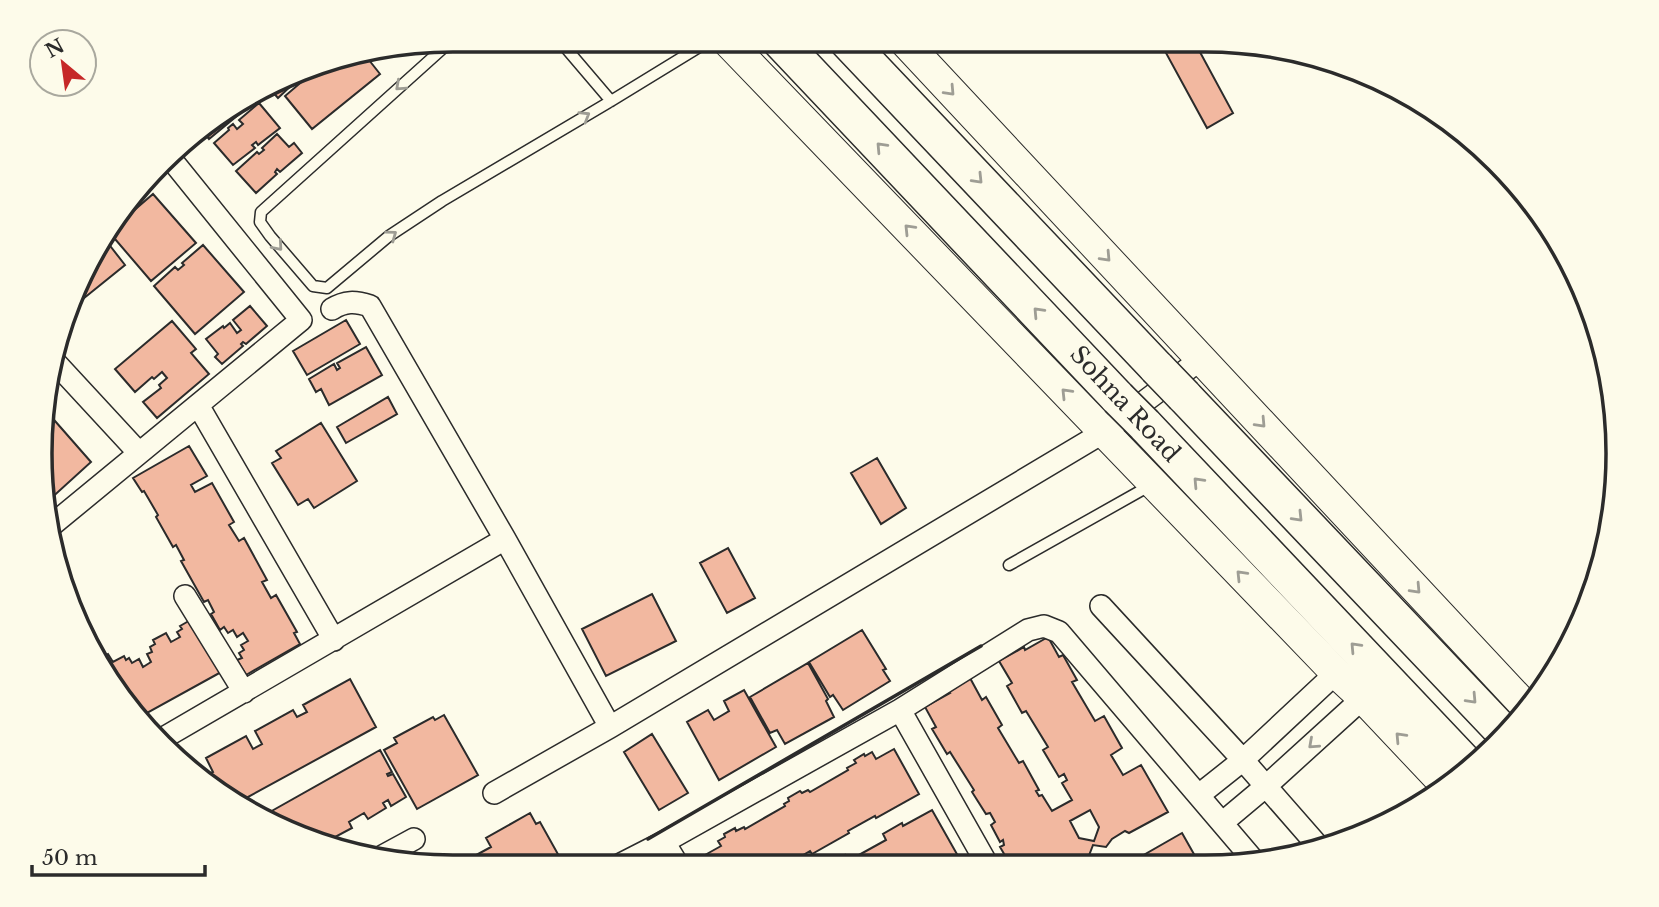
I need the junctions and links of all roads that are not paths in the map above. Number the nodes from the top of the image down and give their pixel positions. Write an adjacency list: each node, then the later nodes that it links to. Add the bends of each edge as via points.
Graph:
1 (569, 52): 8 (lane)
2 (691, 52): 8 (lane)
3 (738, 52): 14 (main road, one-way to 3)
4 (790, 52): 32 (highway, Sohna Road, one-way to 4, bridge)
5 (857, 52): 29 (highway, Sohna Road, one-way to 29, bridge)
6 (914, 52): 11 (main road, one-way to 11)
7 (438, 53): 8 (lane, one-way to 8, via 261,212 260,222 313,286 327,288 442,201)
8 (611, 101)
9 (176, 165): 13 (street, via 301,320)
10 (332, 309): 18 (street, via 357,301 370,306)
11 (1201, 359): 14 (street); 26 (main road, one-way to 26)
12 (61, 369): 15 (street)
13 (198, 405): 15 (street); 22 (street)
14 (1104, 432): 16 (main road); 28 (street)
15 (139, 453): 17 (street)
16 (1154, 484): 19 (lane); 23 (main road, one-way to 16)
17 (58, 520)
18 (505, 539): 22 (street); 28 (street)
19 (1009, 565)
20 (185, 596): 24 (street)
21 (1101, 606): 31 (street)
22 (334, 640): 24 (street)
23 (1336, 673): 25 (main road); 31 (street)
24 (244, 692): 30 (street)
25 (1363, 698): 33 (main road, one-way to 25); 34 (street, one-way to 34)
26 (1521, 702)
27 (900, 710): 36 (street, via 1028,630 1044,626 1059,632); 40 (street); 45 (street)
28 (610, 727): 35 (street)
29 (1498, 727)
30 (168, 735)
31 (1242, 760): 34 (street); 36 (street)
32 (1463, 761)
33 (1440, 779)
34 (1265, 787): 37 (street); 39 (street)
35 (494, 793)
36 (1199, 796): 37 (street)
37 (1222, 823): 42 (street)
38 (414, 839): 41 (street)
39 (1313, 840)
40 (664, 842): 43 (street); 44 (street)
41 (394, 850)
42 (1247, 852)
43 (639, 855)
44 (672, 855)
45 (982, 855)

